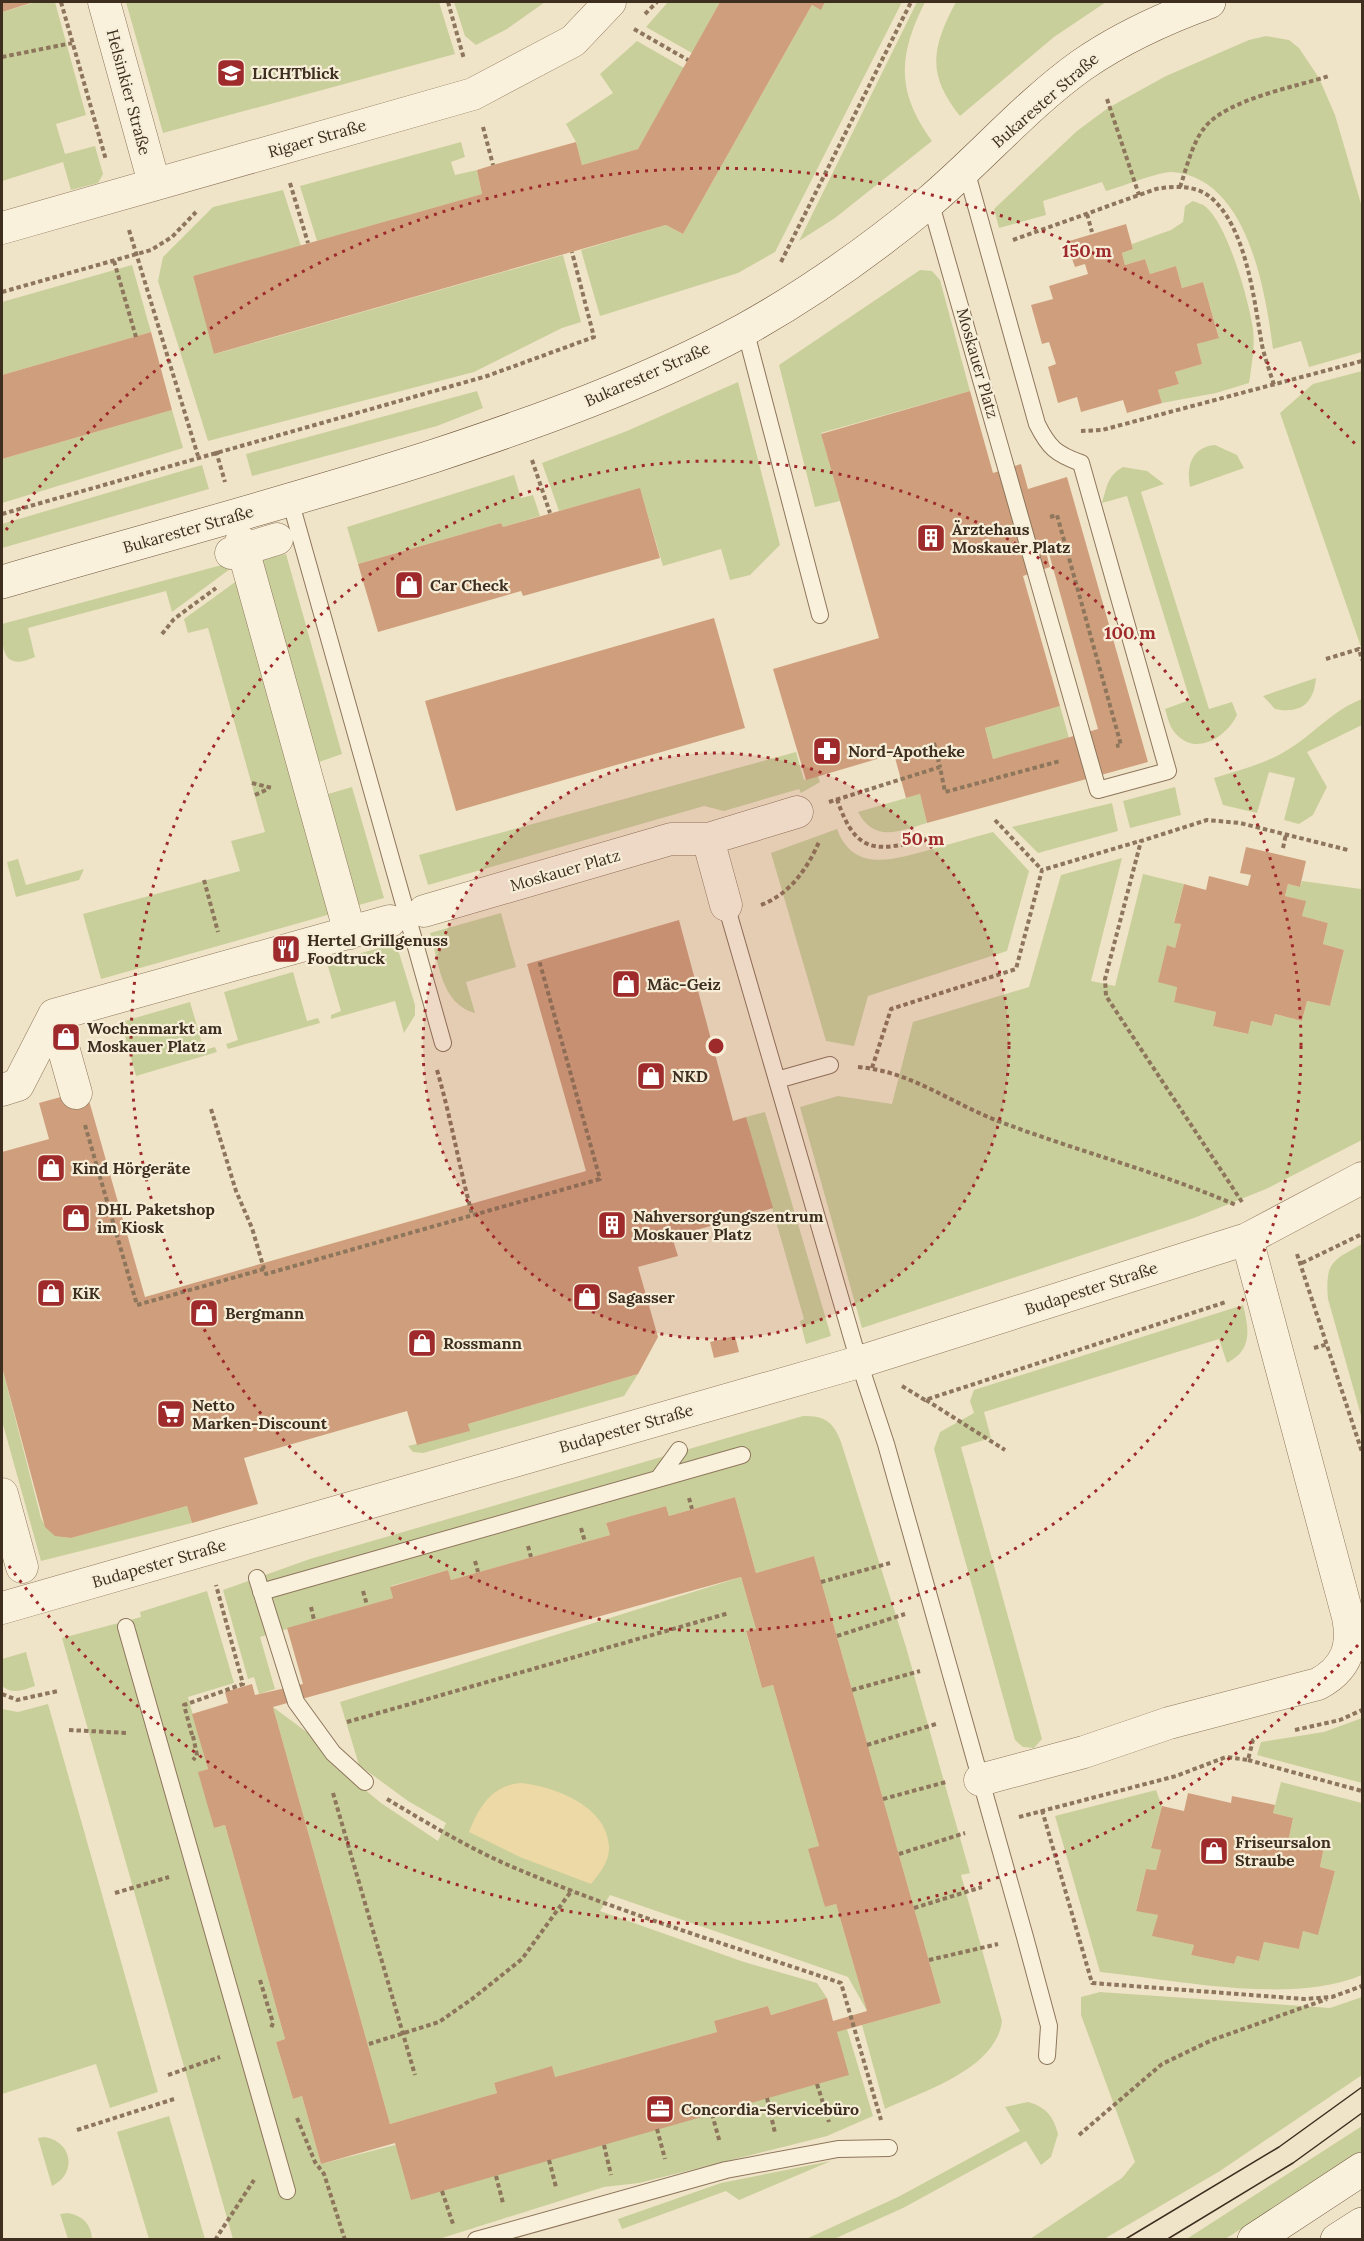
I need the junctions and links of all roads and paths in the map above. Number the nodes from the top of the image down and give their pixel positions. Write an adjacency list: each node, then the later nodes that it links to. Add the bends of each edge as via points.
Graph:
1 (61, 2): 9 (path)
2 (104, 2): 8 (street, Helsinkier Straße)
3 (448, 2): 13 (path)
4 (610, 2): 13 (street, Rigaer Straße, via 573,41)
5 (911, 2): 31 (path)
6 (1209, 2): 17 (street, Bukarester Straße, via 1140,31 1087,62)
7 (633, 28): 11 (path)
8 (114, 34): 9 (path); 19 (street, Helsinkier Straße)
9 (72, 43): 10 (path); 21 (path)
10 (2, 57)
11 (688, 60)
12 (1329, 76): 20 (path, via 1237,105 1218,115 1194,146)
13 (473, 94): 19 (street, Rigaer Straße)
14 (1107, 99): 22 (path)
15 (483, 125): 16 (path)
16 (493, 165)
17 (966, 170): 23 (street, Bukarester Straße); 23 (lane, Moskauer Platz, via 1037,424 1048,446 1082,462 1168,771 1098,790)
18 (289, 179): 28 (path)
19 (154, 183): 21 (street, Rigaer Straße)
20 (1180, 187): 22 (path); 35 (path, via 1208,195 1232,227 1251,286)
21 (116, 194): 25 (street, Rigaer Straße); 38 (path)
22 (1139, 195): 24 (path)
23 (930, 201): 32 (street, Bukarester Straße, via 894,231)
24 (1087, 214): 26 (path); 27 (path)
25 (2, 228)
26 (1092, 232)
27 (1009, 241)
28 (308, 243)
29 (572, 252): 37 (path, via 594,338 487,376)
30 (114, 261): 33 (path)
31 (781, 262)
32 (745, 329): 41 (street, Bukarester Straße, via 648,376 525,426); 47 (lane)
33 (136, 337)
34 (1362, 361): 35 (path)
35 (1274, 385): 36 (path, via 1102,430)
36 (1075, 431)
37 (216, 451): 38 (path); 40 (path)
38 (198, 456): 43 (path)
39 (531, 459): 42 (path)
40 (225, 486)
41 (291, 500): 46 (street, Bukarester Straße); 76 (lane)
42 (550, 513)
43 (2, 514)
44 (277, 539): 45 (street)
45 (239, 556): 48 (path); 54 (street)
46 (2, 582)
47 (820, 615)
48 (162, 634)
49 (1326, 659): 50 (path, via 1359,650)
50 (1362, 660)
51 (934, 743): 52 (path)
52 (940, 767)
53 (901, 778): 55 (path)
54 (299, 783): 56 (path); 72 (street)
55 (853, 794)
56 (255, 795)
57 (837, 799): 62 (path, via 849,830 861,842 880,847)
58 (797, 812): 63 (street, Moskauer Platz)
59 (994, 820): 67 (path)
60 (821, 834): 69 (path, via 810,860 787,891 771,901)
61 (1286, 834): 64 (path, via 1207,820); 65 (path); 66 (path)
62 (930, 838)
63 (708, 839): 69 (street); 70 (street, Moskauer Platz, via 671,839)
64 (1141, 840): 67 (path); 79 (path, via 1105,979 1106,996 1248,1210 1207,1192 990,1118 899,1074)
65 (1283, 848)
66 (1348, 850)
67 (1042, 870): 79 (path, via 1016,969 891,1009)
68 (204, 880): 73 (path)
69 (728, 910): 80 (lane)
70 (424, 911)
71 (390, 921): 72 (street)
72 (350, 933): 73 (street)
73 (224, 956): 75 (street)
74 (539, 960): 85 (path, via 600,1179)
75 (54, 1015): 81 (street, via 18,1085); 82 (street)
76 (443, 1042)
77 (831, 1065): 79 (path); 80 (lane)
78 (436, 1067): 85 (path, via 454,1128)
79 (872, 1068)
80 (777, 1080): 92 (lane)
81 (2, 1090)
82 (76, 1093): 90 (path, via 137,1305)
83 (212, 1109): 90 (path)
84 (1362, 1178): 87 (street, Budapester Straße)
85 (472, 1215): 90 (path, via 266,1274)
86 (1362, 1234): 89 (path)
87 (1248, 1239): 92 (street, Budapester Straße); 123 (street, via 1348,1617 1351,1644 1347,1657 1339,1670 1318,1684 1169,1723 1084,1752)
88 (1294, 1248): 89 (path)
89 (1302, 1263): 96 (path)
90 (264, 1269)
91 (1232, 1300): 93 (path)
92 (859, 1362): 93 (path); 100 (street, Budapester Straße); 101 (lane)
93 (925, 1400): 95 (path)
94 (679, 1450): 98 (lane)
95 (1005, 1450)
96 (1362, 1452)
97 (742, 1455): 98 (lane)
98 (658, 1479): 117 (lane, via 259,1585 296,1702)
99 (2, 1494): 102 (street)
100 (206, 1550): 104 (street, Budapester Straße); 119 (path, via 243,1683 184,1705 193,1736)
101 (917, 1555): 103 (path); 105 (lane)
102 (21, 1567): 104 (lane)
103 (821, 1582)
104 (31, 1599): 106 (street, Budapester Straße)
105 (931, 1606): 109 (path); 110 (lane)
106 (2, 1608)
107 (729, 1613): 117 (path)
108 (126, 1627): 119 (lane)
109 (837, 1636)
110 (948, 1664): 111 (path); 115 (lane)
111 (852, 1690)
112 (58, 1691): 113 (path, via 17,1700)
113 (2, 1694)
114 (1362, 1710): 118 (path, via 1340,1720)
115 (962, 1716): 121 (path); 123 (lane)
116 (69, 1730): 119 (path)
117 (315, 1731): 124 (lane, via 333,1754)
118 (1286, 1732)
119 (156, 1734): 131 (lane)
120 (1264, 1737): 122 (path, via 1253,1740)
121 (867, 1744)
122 (1248, 1760): 126 (path); 128 (path, via 1226,1757 1176,1776)
123 (979, 1777): 127 (path); 129 (lane)
124 (365, 1782): 133 (path, via 384,1798 456,1840)
125 (331, 1787): 140 (path)
126 (1362, 1791)
127 (883, 1799)
128 (1042, 1810): 129 (path); 139 (path, via 1092,1983 1293,1999)
129 (993, 1824): 130 (path); 132 (lane)
130 (899, 1854)
131 (196, 1870): 134 (path); 151 (lane)
132 (1009, 1880): 135 (path); 136 (lane)
133 (572, 1890): 140 (path, via 522,1959 439,2022); 148 (path, via 841,1983)
134 (116, 1893)
135 (914, 1908)
136 (1025, 1937): 137 (path); 142 (lane, via 1049,2026)
137 (929, 1960)
138 (1362, 1986): 139 (path)
139 (1332, 1997): 147 (path, via 1212,2040 1162,2064)
140 (403, 2032): 141 (path); 143 (path)
141 (369, 2044)
142 (1047, 2056)
143 (415, 2075)
144 (817, 2084): 149 (path)
145 (174, 2099): 146 (path)
146 (77, 2130)
147 (1079, 2135)
148 (889, 2148): 149 (lane)
149 (838, 2149): 155 (lane, via 726,2170)
150 (1362, 2169): 156 (street)
151 (287, 2191)
152 (442, 2191): 154 (path)
153 (1362, 2224): 157 (street)
154 (455, 2230)
155 (476, 2240)
156 (1254, 2240)
157 (1337, 2240)

